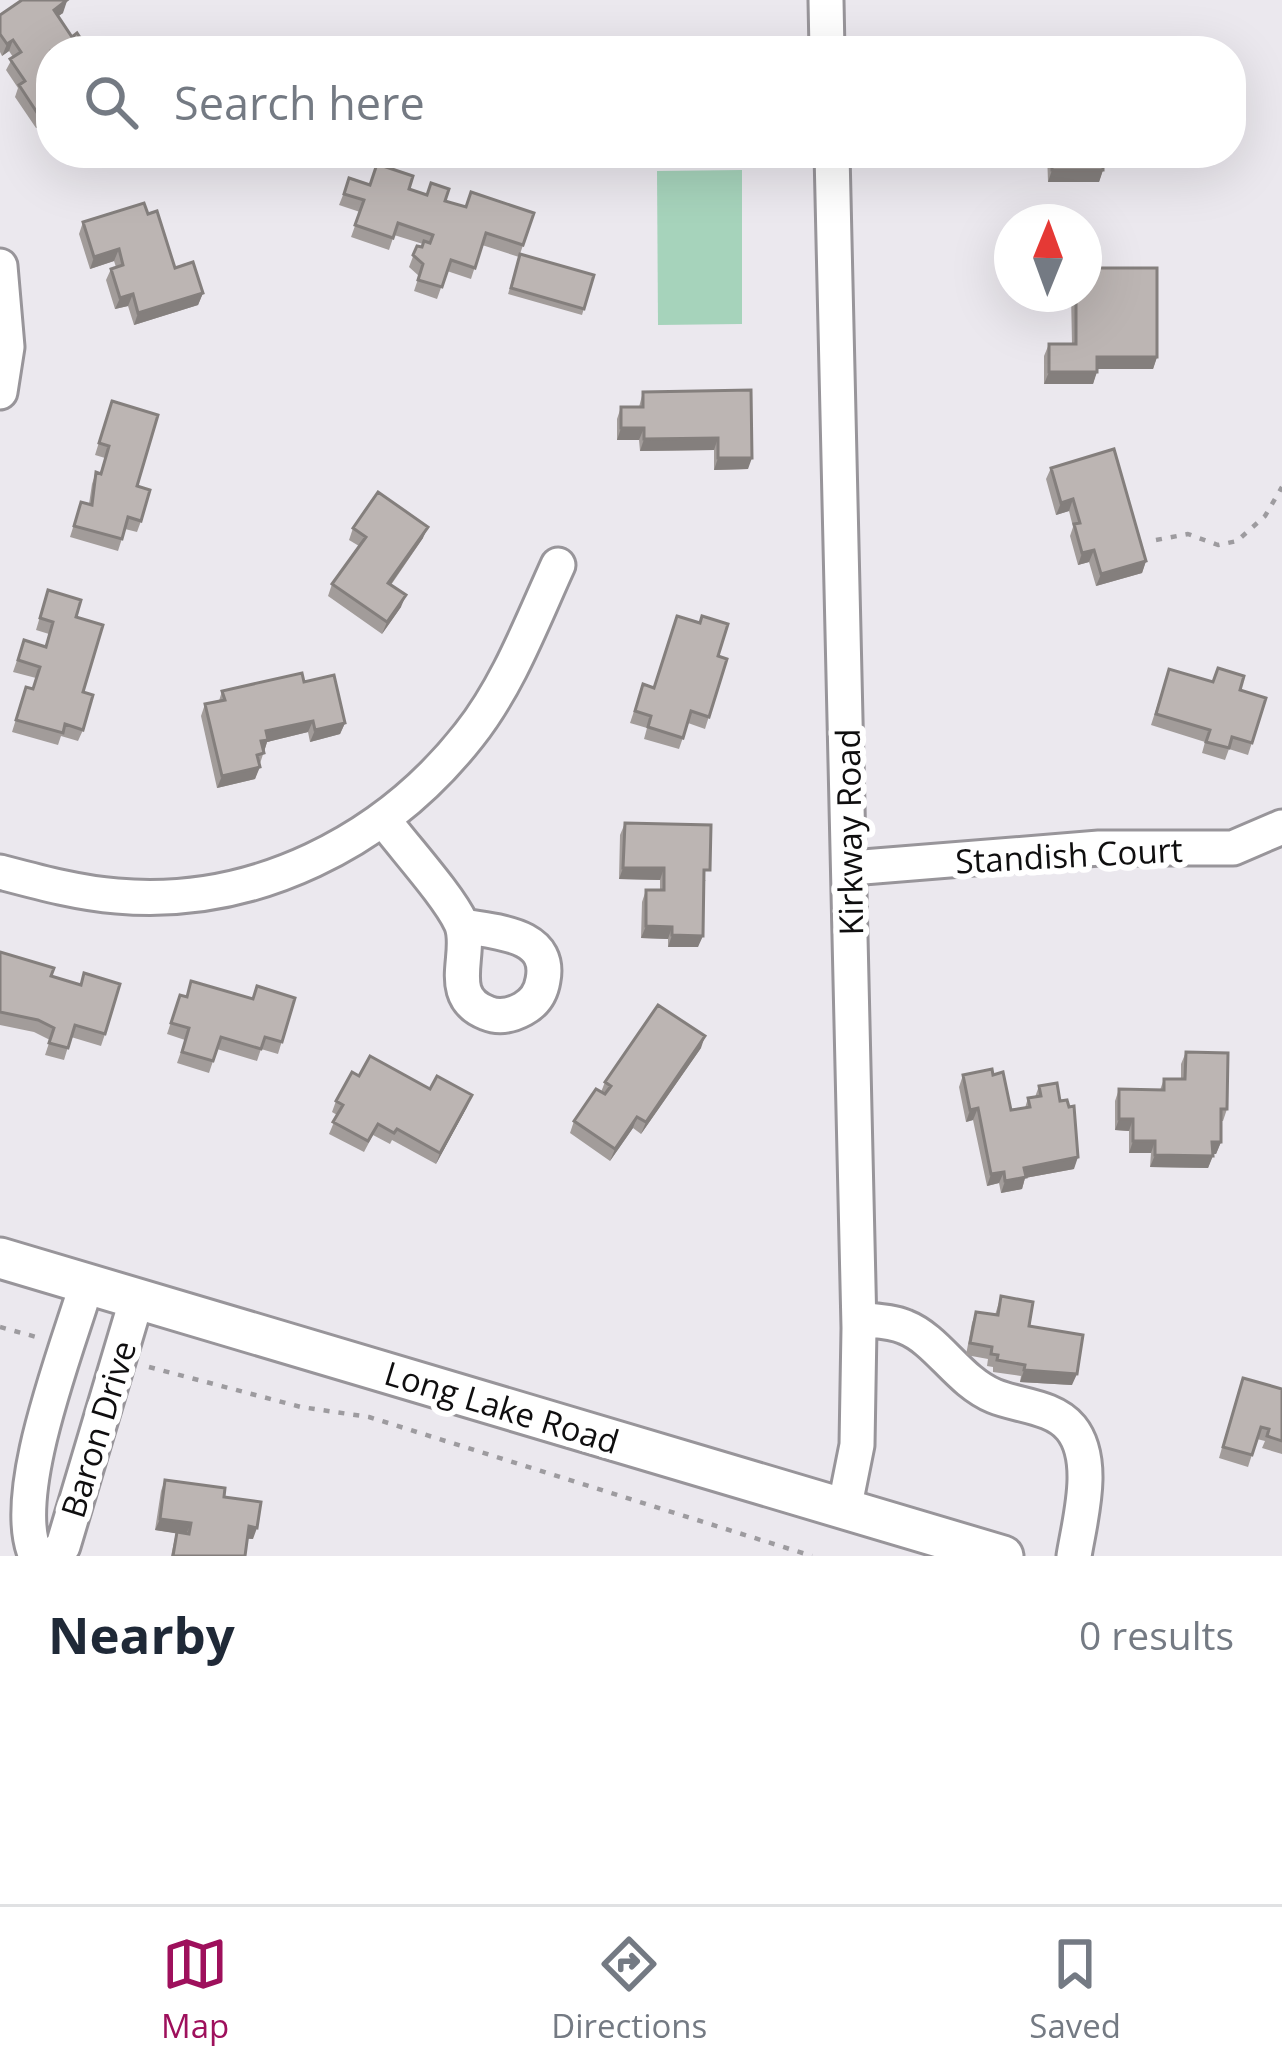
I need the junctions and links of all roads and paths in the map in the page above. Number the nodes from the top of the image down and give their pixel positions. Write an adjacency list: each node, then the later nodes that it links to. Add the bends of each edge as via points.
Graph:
1 (826, 0): 2 (street)
2 (827, 36)
3 (832, 168): 11 (street, Kirkway Road)
4 (0, 266): 5 (street, via 7,346)
5 (0, 392)
6 (1282, 487): 7 (path, via 1237,541 1218,545 1188,534)
7 (1156, 540)
8 (558, 565): 9 (street, via 470,734)
9 (383, 819): 12 (street, via 295,869 197,895 116,896); 13 (street)
10 (1282, 827): 11 (street, Standish Court, via 1233,848 1099,848)
11 (851, 868): 17 (street, Kirkway Road)
12 (0, 872)
13 (463, 926)
14 (0, 1258): 15 (main road, Long Lake Road)
15 (87, 1283): 16 (main road, Long Lake Road); 22 (street, Baron Drive, via 37,1449 28,1508)
16 (137, 1298): 21 (main road, Long Lake Road); 23 (street, Baron Drive, via 63,1546)
17 (859, 1319): 21 (street, Kirkway Road, via 857,1445); 26 (street, via 906,1327 992,1395 1070,1426 1083,1454)
18 (0, 1327): 19 (path)
19 (54, 1342)
20 (143, 1366): 24 (path, via 369,1417)
21 (844, 1510): 25 (main road, Long Lake Road)
22 (36, 1556)
23 (52, 1556)
24 (812, 1556)
25 (1003, 1556)
26 (1074, 1556)

